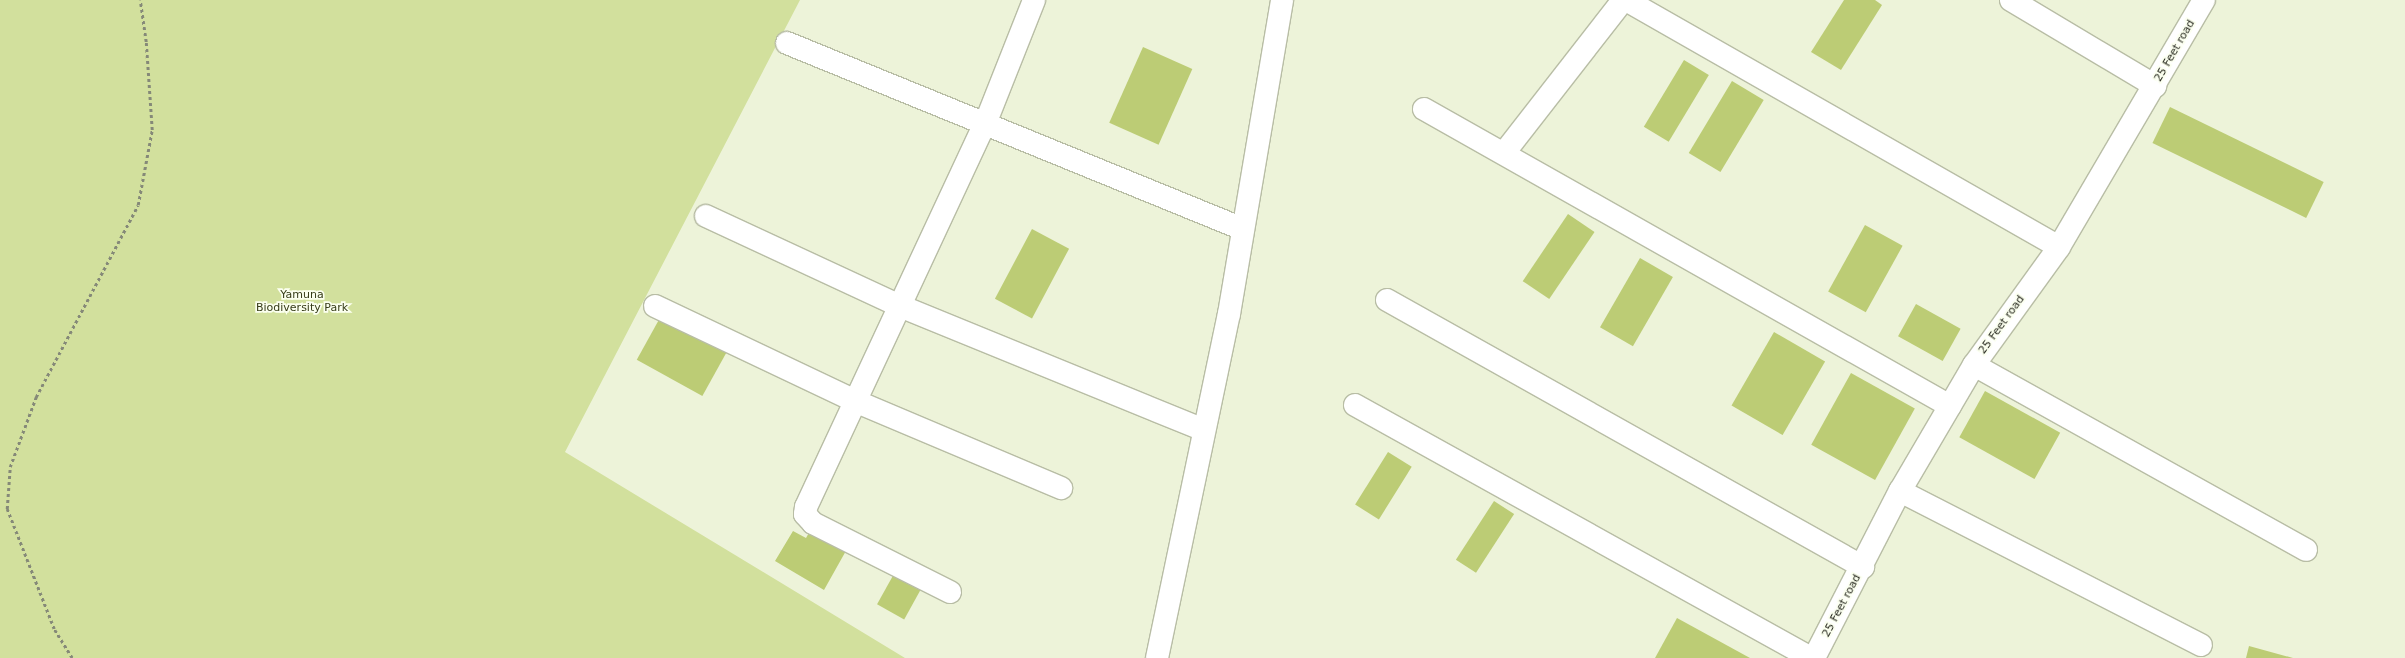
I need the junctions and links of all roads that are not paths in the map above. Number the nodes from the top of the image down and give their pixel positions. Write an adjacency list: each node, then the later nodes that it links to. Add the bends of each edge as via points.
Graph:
1 (1034, 0): 9 (street)
2 (1282, 0): 12 (street)
3 (1624, 0): 10 (street); 13 (street)
4 (2011, 0): 7 (street)
5 (2204, 0): 7 (street, 25 Feet road)
6 (787, 43): 9 (street)
7 (2155, 86): 13 (street, 25 Feet road)
8 (1424, 109): 10 (street)
9 (985, 124): 12 (street); 16 (street)
10 (1504, 153): 20 (street)
11 (706, 216): 16 (street)
12 (1243, 229): 21 (street)
13 (2059, 247): 17 (street, 25 Feet road)
14 (1387, 300): 25 (street)
15 (655, 306): 18 (street)
16 (900, 306): 18 (street); 21 (street)
17 (1974, 365): 20 (street, 25 Feet road); 24 (street)
18 (855, 401): 22 (street); 26 (street, via 805,514 813,523)
19 (1355, 405): 29 (street)
20 (1950, 406): 23 (street, 25 Feet road)
21 (1204, 430): 28 (street)
22 (1060, 488)
23 (1900, 491): 25 (street, 25 Feet road); 27 (street)
24 (2306, 550)
25 (1863, 567): 29 (street, 25 Feet road)
26 (950, 592)
27 (2201, 645)
28 (1157, 658)
29 (1812, 658)

